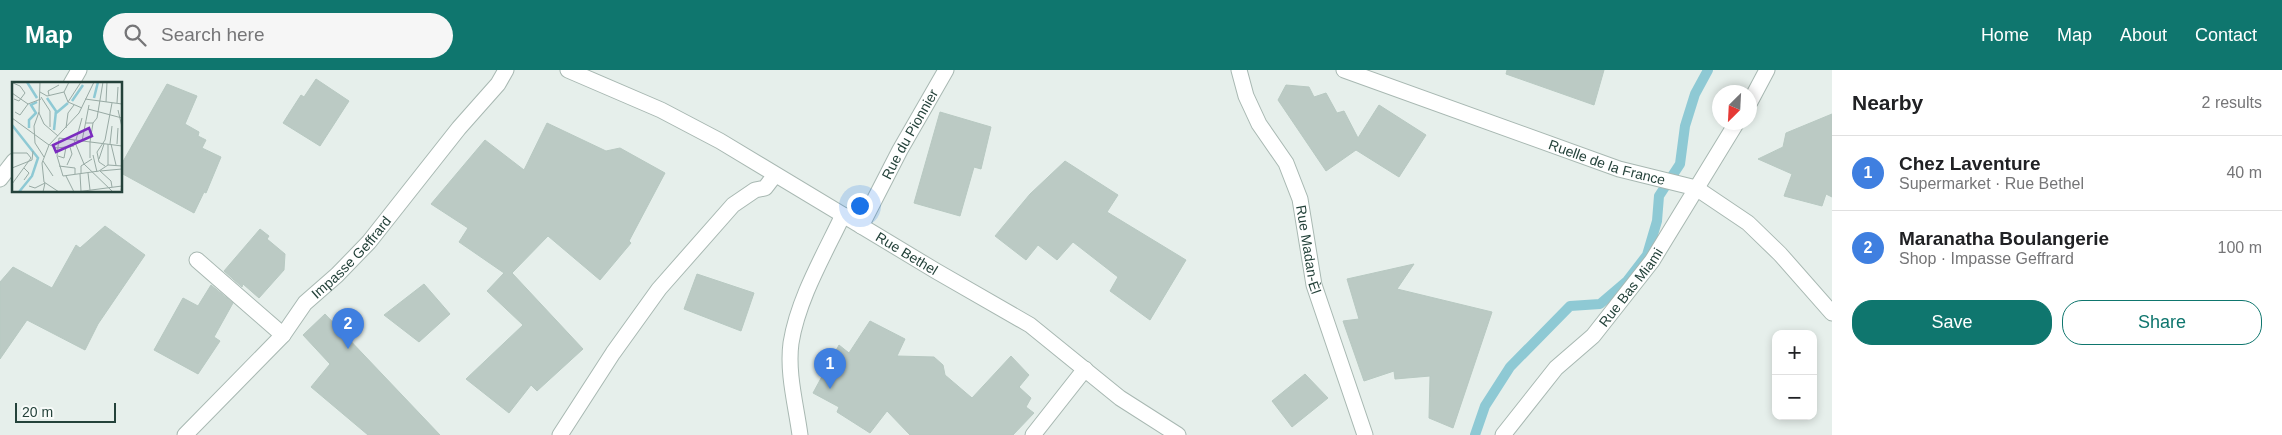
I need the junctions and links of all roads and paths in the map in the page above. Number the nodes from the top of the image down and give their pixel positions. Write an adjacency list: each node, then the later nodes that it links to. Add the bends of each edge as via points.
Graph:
1 (79, 70): 8 (street)
2 (506, 70): 19 (street, Impasse Geffrard, via 369,242 305,303)
3 (568, 70): 12 (street, Rue Bethel, via 661,110)
4 (946, 70): 16 (street, Rue du Pionnier)
5 (1240, 70): 26 (street, Rue Madan-Èl, via 1246,96 1259,124 1286,163 1300,200 1314,285)
6 (1344, 70): 14 (street, Ruelle de la France, via 1619,169)
7 (1767, 70): 9 (street)
8 (71, 82)
9 (1757, 89)
10 (1732, 130): 14 (street, Rue Bas Miami)
11 (12, 164): 13 (street)
12 (775, 175): 15 (street, Rue Bethel); 22 (street, via 765,188 755,190 733,205 659,289)
13 (0, 179)
14 (1696, 188): 18 (street, Ruelle de la France, via 1748,223); 27 (street, Rue Bas Miami, via 1652,261 1593,336 1556,368)
15 (843, 215): 16 (street, Rue Bethel); 23 (street, via 801,307 791,343 791,372)
16 (861, 226): 20 (street, Rue Bethel, via 1030,325)
17 (197, 260): 19 (street)
18 (1832, 314)
19 (283, 335): 21 (street, Impasse Geffrard)
20 (1085, 369): 24 (street); 25 (street, Rue Bethel, via 1120,398)
21 (185, 435)
22 (560, 435)
23 (800, 435)
24 (1034, 435)
25 (1178, 435)
26 (1365, 435)
27 (1503, 435)

